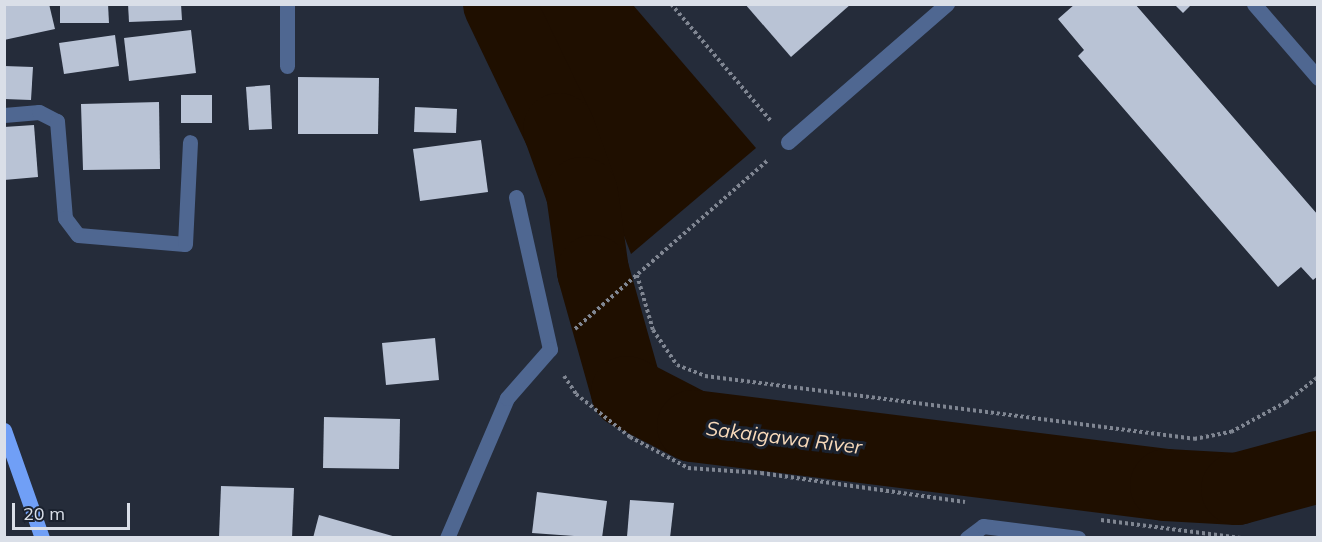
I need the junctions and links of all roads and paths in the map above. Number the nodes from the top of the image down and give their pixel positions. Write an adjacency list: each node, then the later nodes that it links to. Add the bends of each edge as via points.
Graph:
1 (287, 4): 5 (street)
2 (671, 4): 9 (path)
3 (947, 4): 9 (street)
4 (1254, 4): 6 (street)
5 (287, 66)
6 (1317, 78)
7 (4, 115): 8 (street, via 39,112 57,121 65,218 78,235 185,243)
8 (190, 142)
9 (788, 142): 11 (path)
10 (516, 197): 13 (street)
11 (638, 275): 12 (path); 14 (path, via 653,330 677,365 705,376 1194,439 1231,432 1286,402)
12 (571, 332)
13 (550, 349): 16 (path, via 576,394 630,437 688,468 761,473); 19 (street, via 507,398)
14 (1317, 377)
15 (4, 430): 18 (main road)
16 (974, 504)
17 (1090, 518): 22 (path)
18 (42, 537)
19 (447, 537)
20 (968, 537): 21 (street, via 983,526)
21 (1078, 537)
22 (1241, 537)

